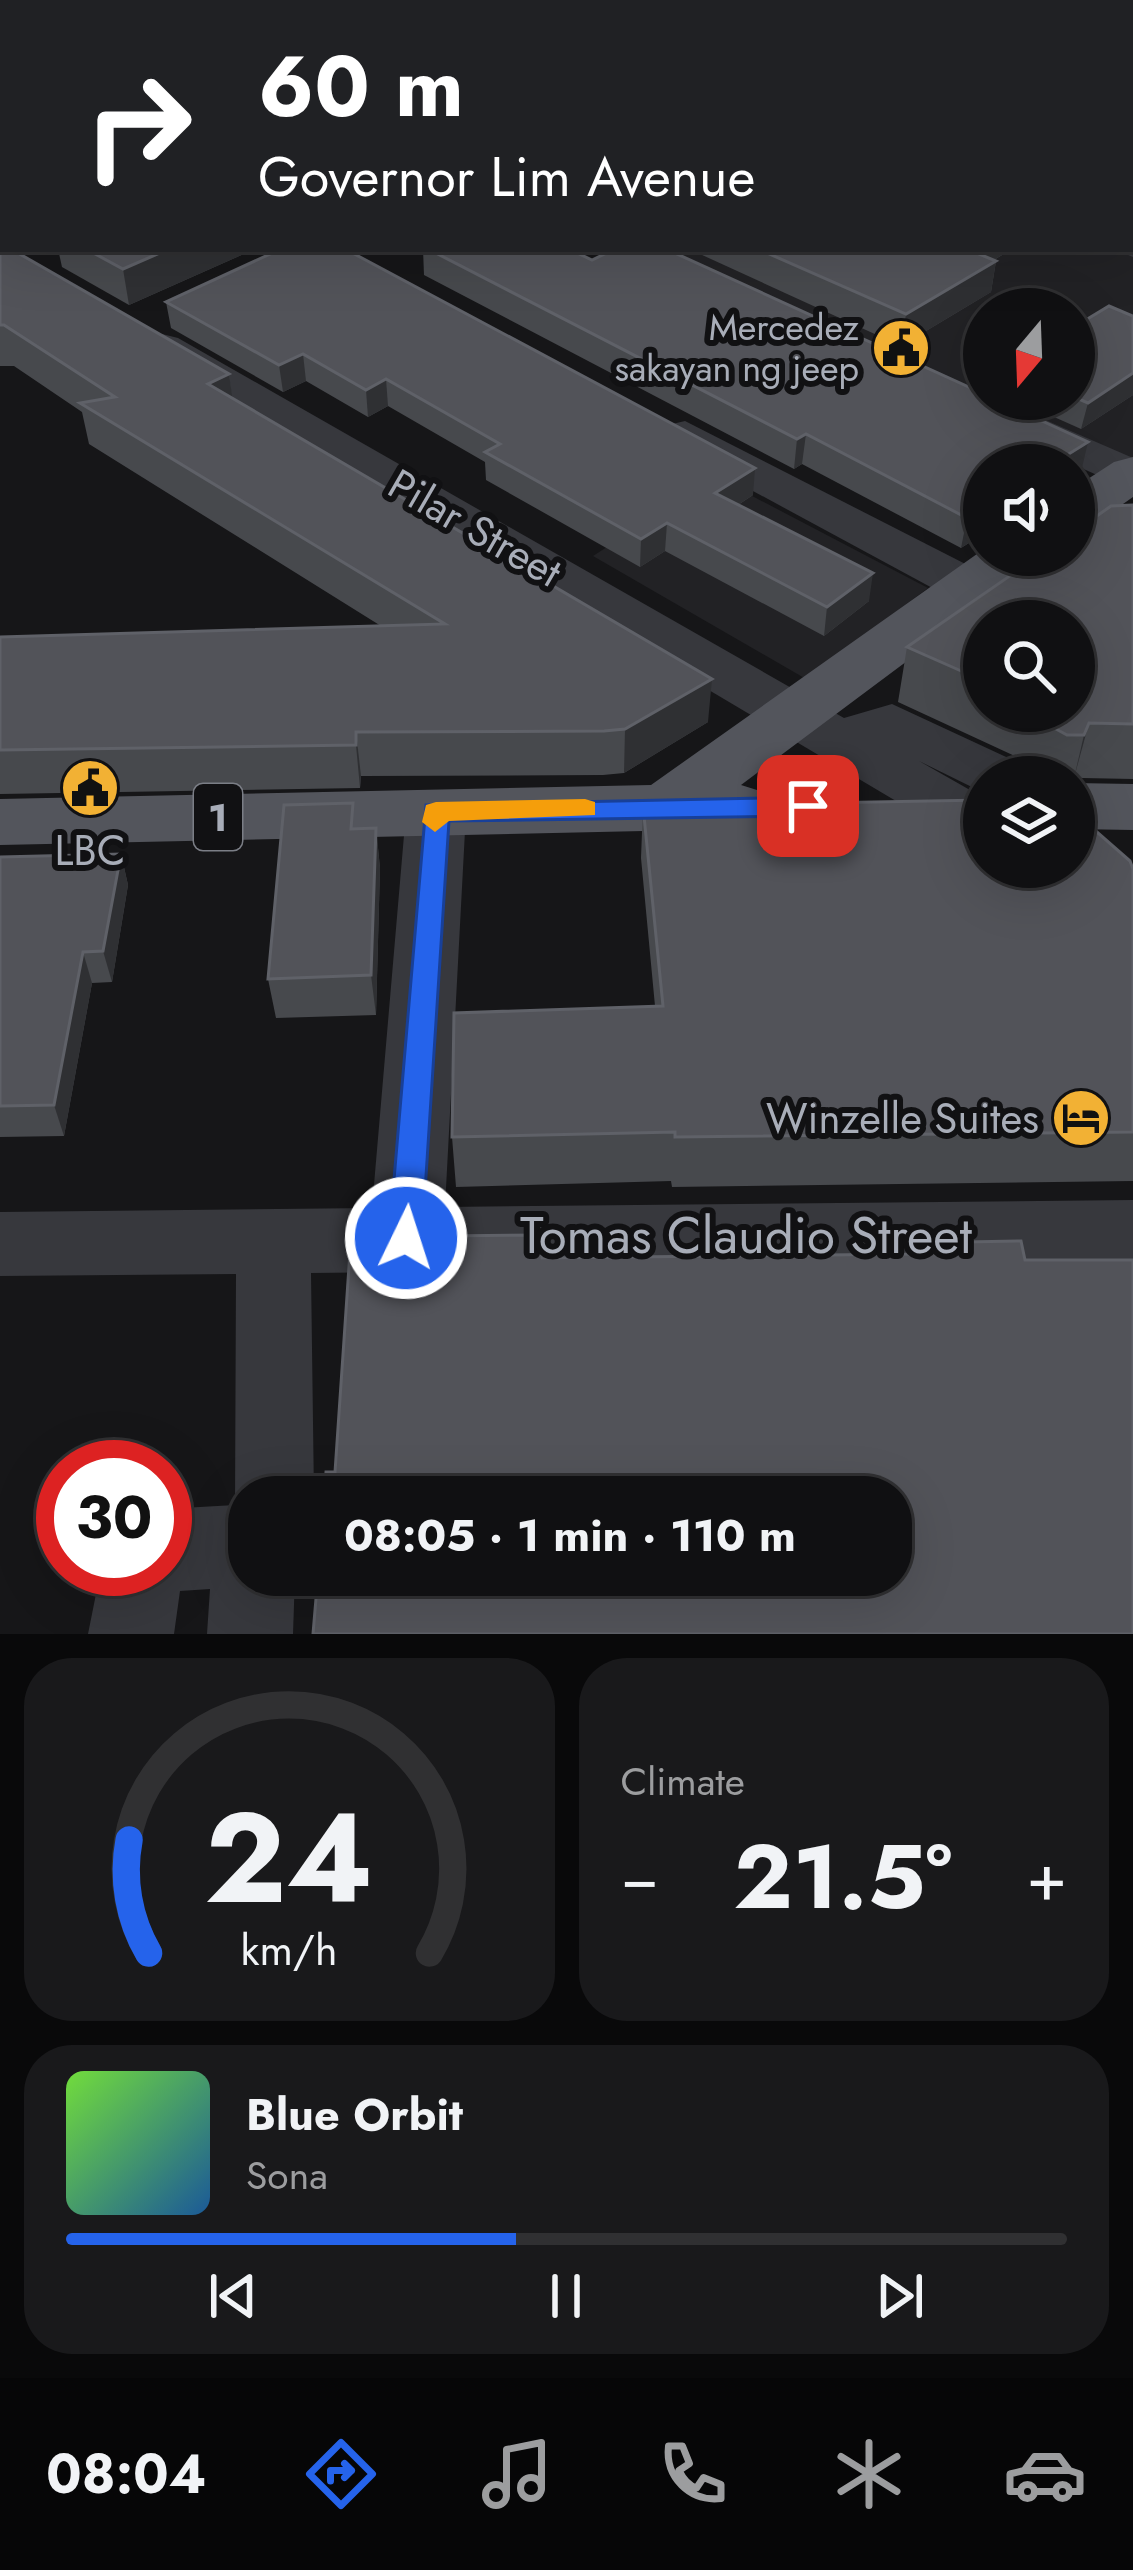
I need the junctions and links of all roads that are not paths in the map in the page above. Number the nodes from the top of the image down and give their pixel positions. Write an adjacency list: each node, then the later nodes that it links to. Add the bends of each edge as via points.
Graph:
1 (149, 317): 8 (street, Pilar Street)
2 (645, 414): 6 (street)
3 (1013, 420): 4 (street)
4 (1132, 475): 5 (main road)
5 (1095, 499)
6 (963, 558)
7 (983, 576): 8 (main road)
8 (816, 727): 9 (street, via 892,723); 11 (main road)
9 (963, 784)
10 (963, 797): 11 (main road)
11 (666, 807): 12 (main road, 1)
12 (436, 812): 13 (main road, 1); 15 (street)
13 (0, 821)
14 (1133, 1232): 15 (street, Tomas Claudio Street)
15 (406, 1238): 16 (street, Tomas Claudio Street)
16 (274, 1240): 17 (street, Tomas Claudio Street); 18 (street)
17 (0, 1244)
18 (274, 1476)
19 (228, 1546): 20 (street)
20 (192, 1549)
21 (137, 1596): 23 (street)
22 (252, 1596): 24 (street)
23 (131, 1634)
24 (250, 1634)

